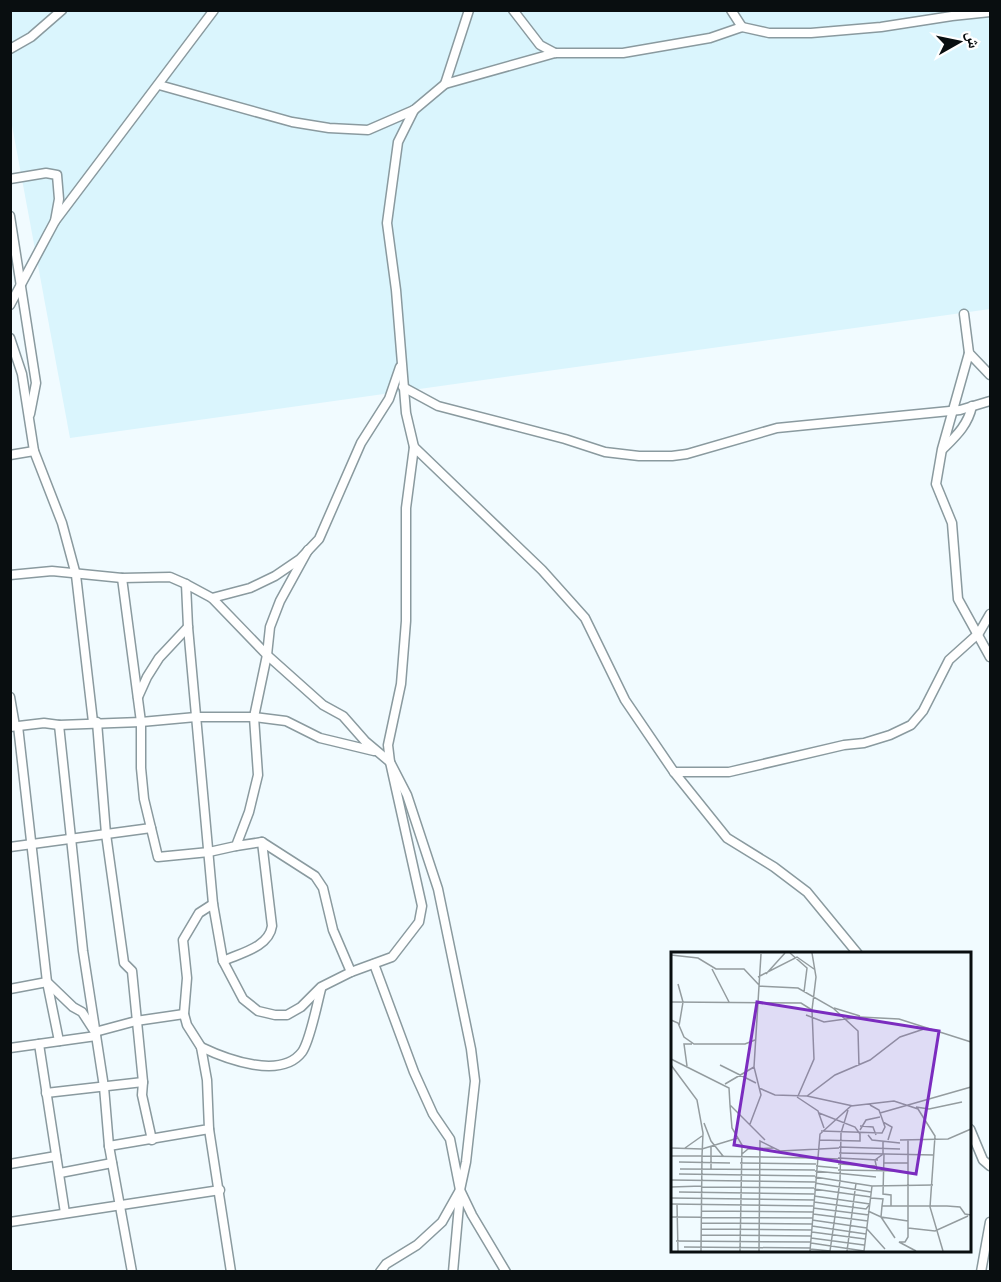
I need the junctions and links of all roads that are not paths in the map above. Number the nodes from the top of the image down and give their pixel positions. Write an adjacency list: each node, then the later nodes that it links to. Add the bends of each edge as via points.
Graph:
1 (45, 10): 8 (street)
2 (62, 10): 8 (street)
3 (214, 10): 13 (street)
4 (469, 10): 12 (street)
5 (513, 10): 11 (street, via 540,45)
6 (731, 10): 9 (street)
7 (990, 12): 9 (street, via 811,33 769,33)
8 (52, 20): 10 (street)
9 (742, 27): 11 (street, via 710,38 623,53)
10 (10, 49)
11 (555, 53): 12 (street)
12 (445, 84): 14 (street)
13 (159, 85): 14 (street, via 292,122 329,128 368,130); 17 (street)
14 (414, 110): 23 (street, via 398,142 387,223)
15 (10, 179): 17 (street, via 57,175 60,199)
16 (10, 216): 18 (street)
17 (55, 221): 18 (street)
18 (21, 283): 19 (street); 29 (street, via 36,383)
19 (10, 305)
20 (964, 314): 22 (street)
21 (10, 338): 29 (street, via 22,374)
22 (969, 353): 24 (street); 28 (street)
23 (401, 364): 25 (street); 34 (street, via 389,399 361,443 319,539)
24 (990, 375)
25 (403, 387): 28 (street, via 438,406 605,452 639,456 687,454 777,428); 30 (street)
26 (990, 401): 27 (street)
27 (972, 406): 28 (street); 31 (street, via 960,432)
28 (954, 410): 31 (street)
29 (29, 423): 32 (street)
30 (414, 447): 54 (street, via 406,508 401,684 388,745); 55 (street, via 543,570 585,618 626,700)
31 (942, 449): 42 (street, via 936,484 952,523 958,599)
32 (34, 452): 33 (street); 36 (street, via 62,523)
33 (10, 455)
34 (308, 550): 39 (street, via 275,576 250,588); 43 (street, via 276,609)
35 (10, 575): 36 (street, via 52,571)
36 (76, 575): 37 (street); 49 (street)
37 (122, 578): 38 (street, via 170,577); 46 (street)
38 (186, 584): 39 (street); 41 (street)
39 (212, 598): 43 (street)
40 (990, 614): 42 (street)
41 (188, 627): 46 (street, via 159,658); 47 (street)
42 (979, 633): 44 (street); 55 (street, via 949,660 923,711 911,725 890,735 729,772)
43 (267, 655): 48 (street); 53 (street, via 323,705 343,716)
44 (990, 657)
45 (10, 696): 52 (street)
46 (138, 698): 50 (street)
47 (196, 717): 48 (street); 50 (street); 63 (street)
48 (254, 717): 53 (street, via 286,721 320,738); 61 (street, via 258,775)
49 (95, 722): 50 (street); 51 (street); 57 (street)
50 (141, 722): 56 (street, via 141,768)
51 (59, 725): 52 (street); 58 (street)
52 (15, 726): 60 (street)
53 (377, 752): 54 (street)
54 (390, 762): 67 (street, via 422,906 419,922 392,957); 92 (street, via 407,795 438,889 471,1049 475,1081)
55 (674, 772): 65 (street, via 727,838 807,892)
56 (151, 828): 57 (street); 63 (street, via 158,857)
57 (106, 834): 58 (street); 73 (street, via 124,963 132,971)
58 (71, 838): 60 (street); 74 (street)
59 (262, 842): 61 (street); 66 (street, via 271,934 266,941); 68 (street, via 315,876 323,888 333,930)
60 (31, 844): 62 (street); 69 (street)
61 (236, 846): 63 (street)
62 (10, 847)
63 (209, 852): 64 (street)
64 (213, 904): 66 (street); 72 (street, via 199,913 183,940 187,978)
65 (856, 952)
66 (224, 961): 70 (street, via 243,999 258,1011 288,1015 301,1008)
67 (374, 964): 68 (street); 92 (street, via 414,1072 433,1114 450,1139)
68 (351, 972): 70 (street)
69 (47, 982): 71 (street); 74 (street, via 82,1012); 75 (street)
70 (321, 987): 77 (street, via 307,1040 293,1060 272,1065 242,1063)
71 (10, 989)
72 (184, 1014): 73 (street); 77 (street)
73 (136, 1021): 74 (street); 79 (street)
74 (96, 1034): 75 (street); 80 (street)
75 (59, 1041): 76 (street)
76 (39, 1044): 78 (street); 81 (street)
77 (201, 1047): 82 (street)
78 (10, 1048)
79 (143, 1082): 80 (street); 84 (street)
80 (104, 1087): 81 (street); 85 (street)
81 (46, 1093): 86 (street)
82 (209, 1130): 84 (street); 91 (street)
83 (971, 1133): 89 (street, via 983,1160)
84 (152, 1140): 85 (street)
85 (109, 1146): 87 (street)
86 (56, 1156): 88 (street); 90 (street)
87 (112, 1163): 90 (street); 93 (street)
88 (10, 1164)
89 (990, 1166)
90 (60, 1173): 94 (street)
91 (220, 1190): 93 (street); 98 (street)
92 (460, 1190): 99 (street, via 442,1222); 100 (street); 101 (street)
93 (121, 1205): 94 (street); 97 (street)
94 (65, 1213): 95 (street)
95 (10, 1222)
96 (990, 1222): 102 (street)
97 (132, 1272)
98 (231, 1272)
99 (380, 1272)
100 (453, 1272)
101 (506, 1272)
102 (981, 1272)

